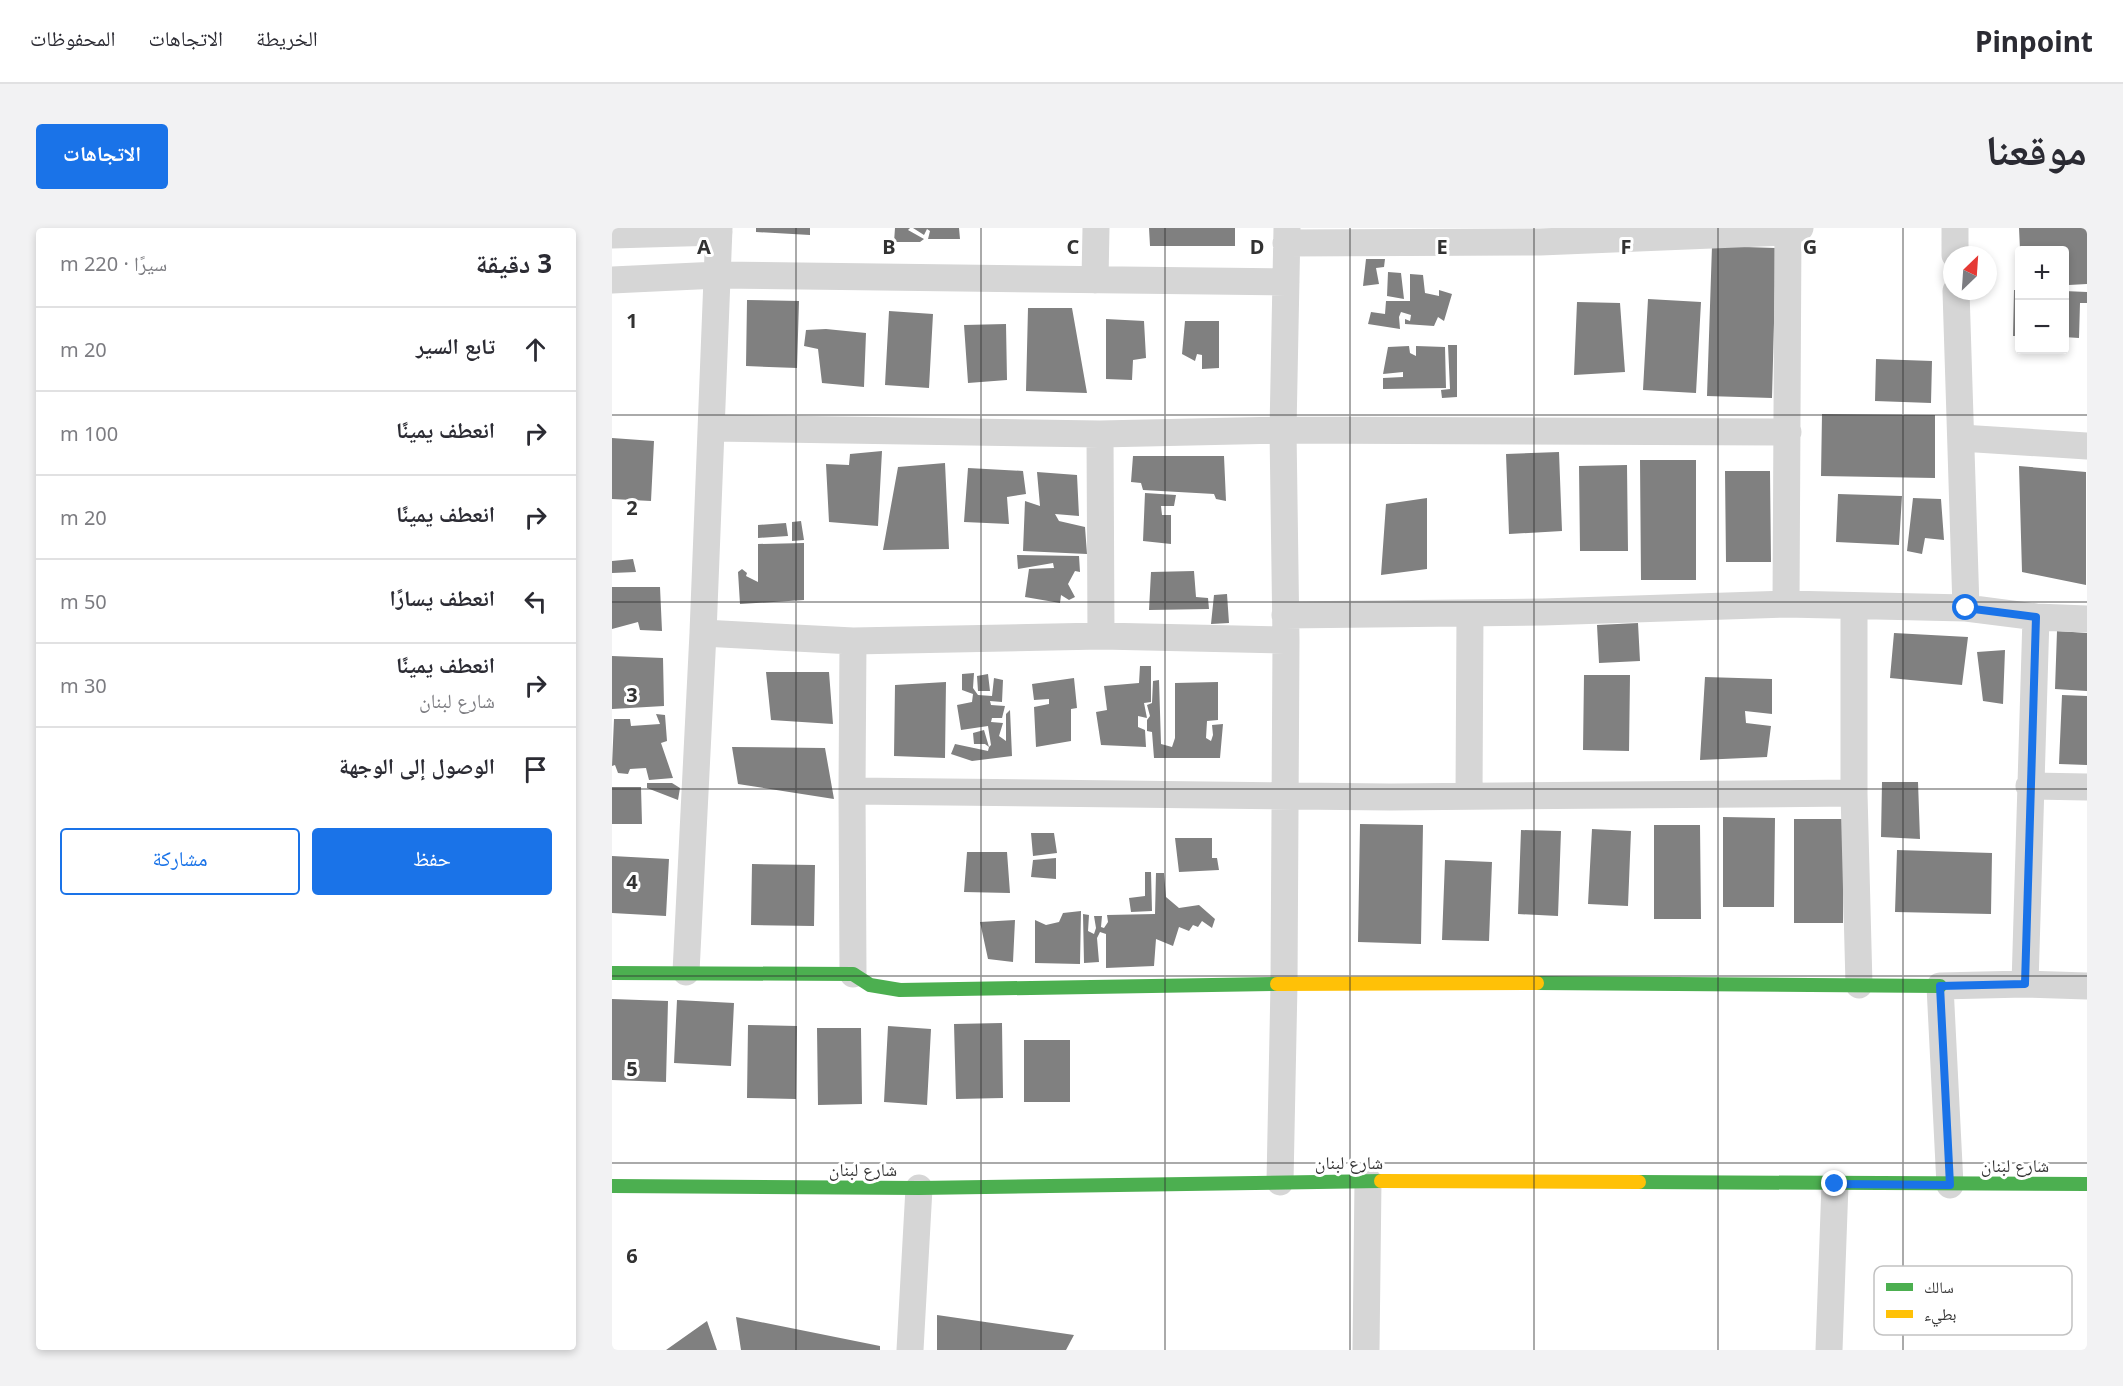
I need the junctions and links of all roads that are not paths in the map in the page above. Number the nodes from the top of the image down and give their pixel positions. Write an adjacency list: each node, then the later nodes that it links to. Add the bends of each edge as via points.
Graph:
1 (1096, 228): 10 (street)
2 (1954, 228): 7 (street)
3 (1792, 229): 6 (street, via 1540,242); 15 (street)
4 (719, 230): 5 (street); 8 (street)
5 (612, 235)
6 (1286, 235): 11 (street)
7 (1955, 246)
8 (718, 275): 9 (street); 10 (street); 13 (street)
9 (612, 280)
10 (1095, 280): 11 (street)
11 (1286, 282): 14 (street)
12 (1956, 300): 17 (street)
13 (712, 428): 16 (street); 26 (street)
14 (1283, 430): 15 (street); 16 (street); 25 (street)
15 (1788, 432): 19 (street)
16 (1100, 435): 27 (street)
17 (1961, 438): 18 (street); 21 (street)
18 (2087, 446)
19 (1786, 604): 20 (street); 22 (street)
20 (1854, 606): 21 (street); 32 (street)
21 (1966, 608): 23 (street)
22 (1470, 613): 25 (street); 34 (street)
23 (2036, 617): 24 (street); 29 (street)
24 (2087, 619)
25 (1286, 627): 27 (street); 33 (street)
26 (703, 633): 28 (street); 35 (street)
27 (1101, 636): 28 (street)
28 (853, 641): 31 (street)
29 (2029, 786): 30 (street); 39 (street)
30 (2087, 787)
31 (852, 791): 33 (street); 37 (street)
32 (1854, 793): 34 (street); 40 (street)
33 (1284, 796): 34 (street); 38 (street)
34 (1470, 796)
35 (686, 972): 36 (street); 37 (street)
36 (612, 973)
37 (853, 974): 38 (street, via 870,985 900,990)
38 (1284, 984): 40 (street); 44 (street)
39 (2025, 984): 41 (street); 42 (street)
40 (1859, 985): 41 (street)
41 (1940, 986): 48 (street)
42 (2087, 987)
43 (1368, 1181): 44 (street, شارع لبنان); 45 (street, شارع لبنان); 51 (street)
44 (1280, 1182): 49 (street, شارع لبنان)
45 (1835, 1184): 48 (street, شارع لبنان); 52 (street)
46 (2087, 1184): 48 (street, شارع لبنان)
47 (612, 1185): 49 (street, شارع لبنان)
48 (1950, 1185)
49 (919, 1188): 50 (street)
50 (910, 1350)
51 (1366, 1350)
52 (1829, 1350)

